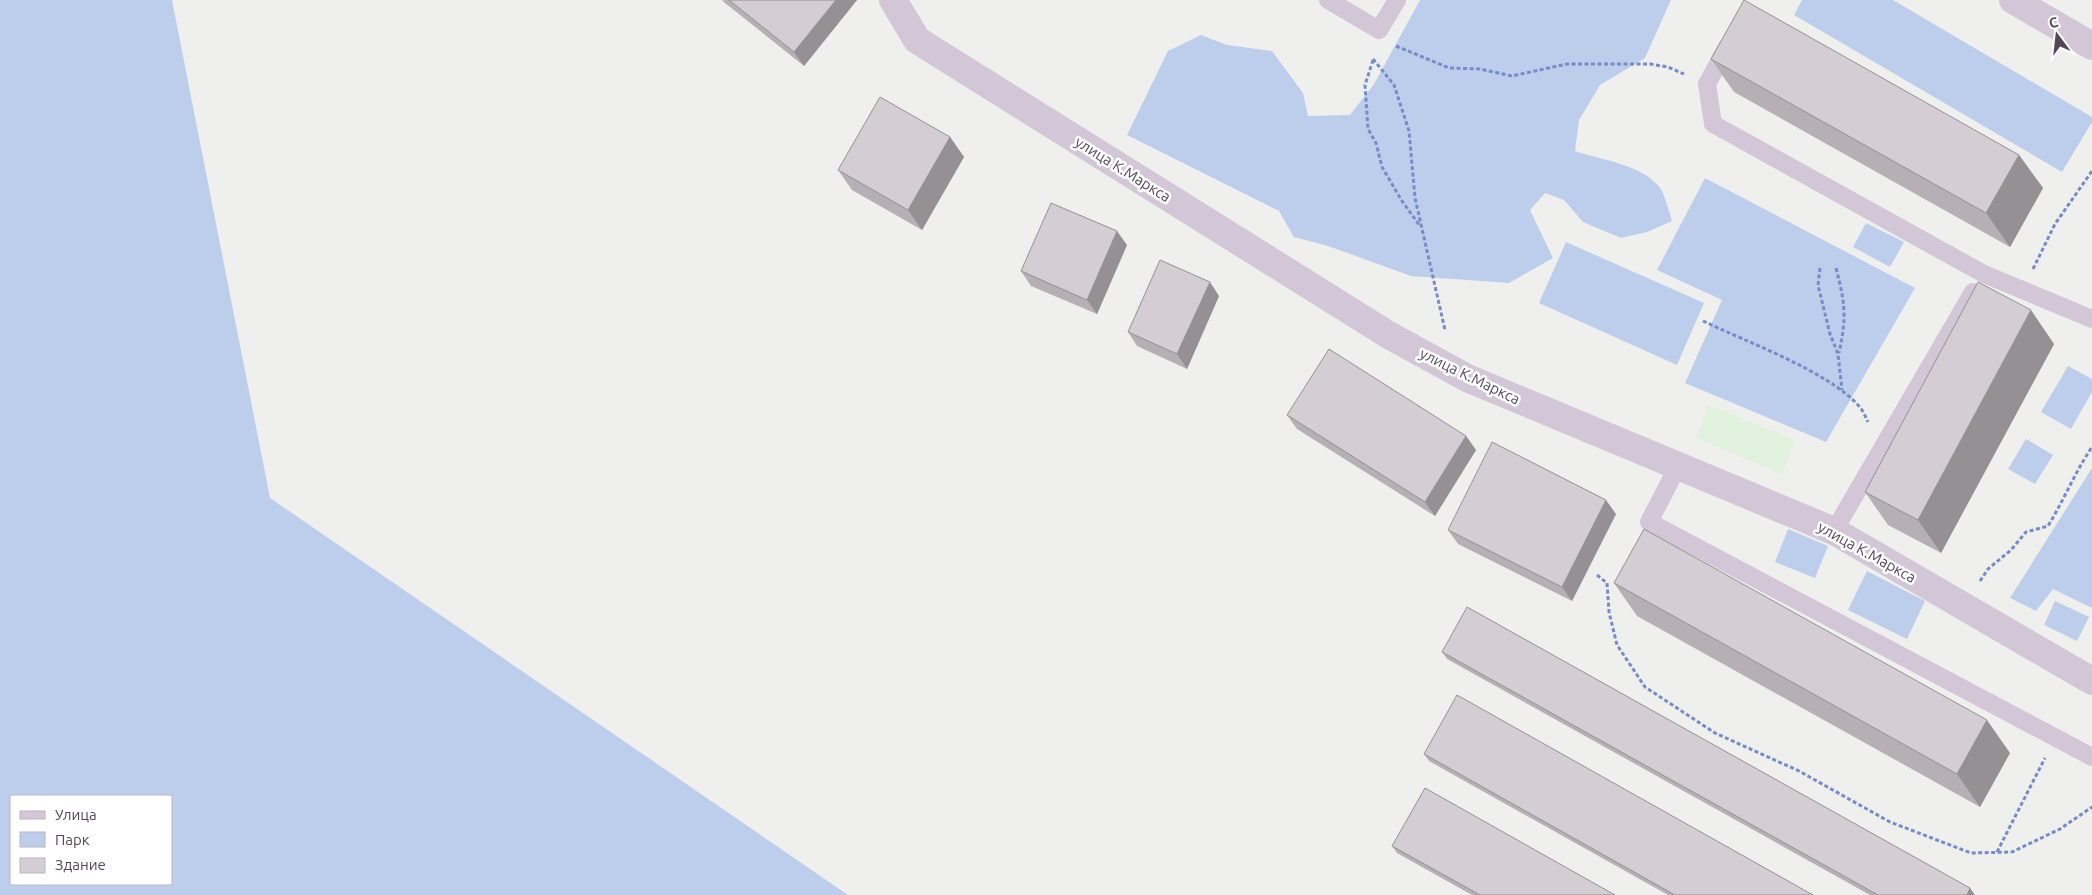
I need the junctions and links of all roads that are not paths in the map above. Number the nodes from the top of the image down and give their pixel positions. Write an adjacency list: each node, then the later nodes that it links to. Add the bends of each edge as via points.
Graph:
1 (893, 0): 9 (street, улица К.Маркса, via 917,40 1387,334 1467,378)
2 (1328, 0): 3 (lane, via 1379,30)
3 (1397, 0)
4 (2013, 0): 6 (street)
5 (1734, 34): 7 (lane, via 1707,84 1713,124)
6 (2092, 46)
7 (1984, 274): 8 (lane); 10 (lane)
8 (2092, 319)
9 (1678, 468): 10 (street, улица К.Маркса); 12 (lane, via 1648,522)
10 (1834, 531): 11 (street, улица К.Маркса)
11 (2092, 681)
12 (2092, 757)

